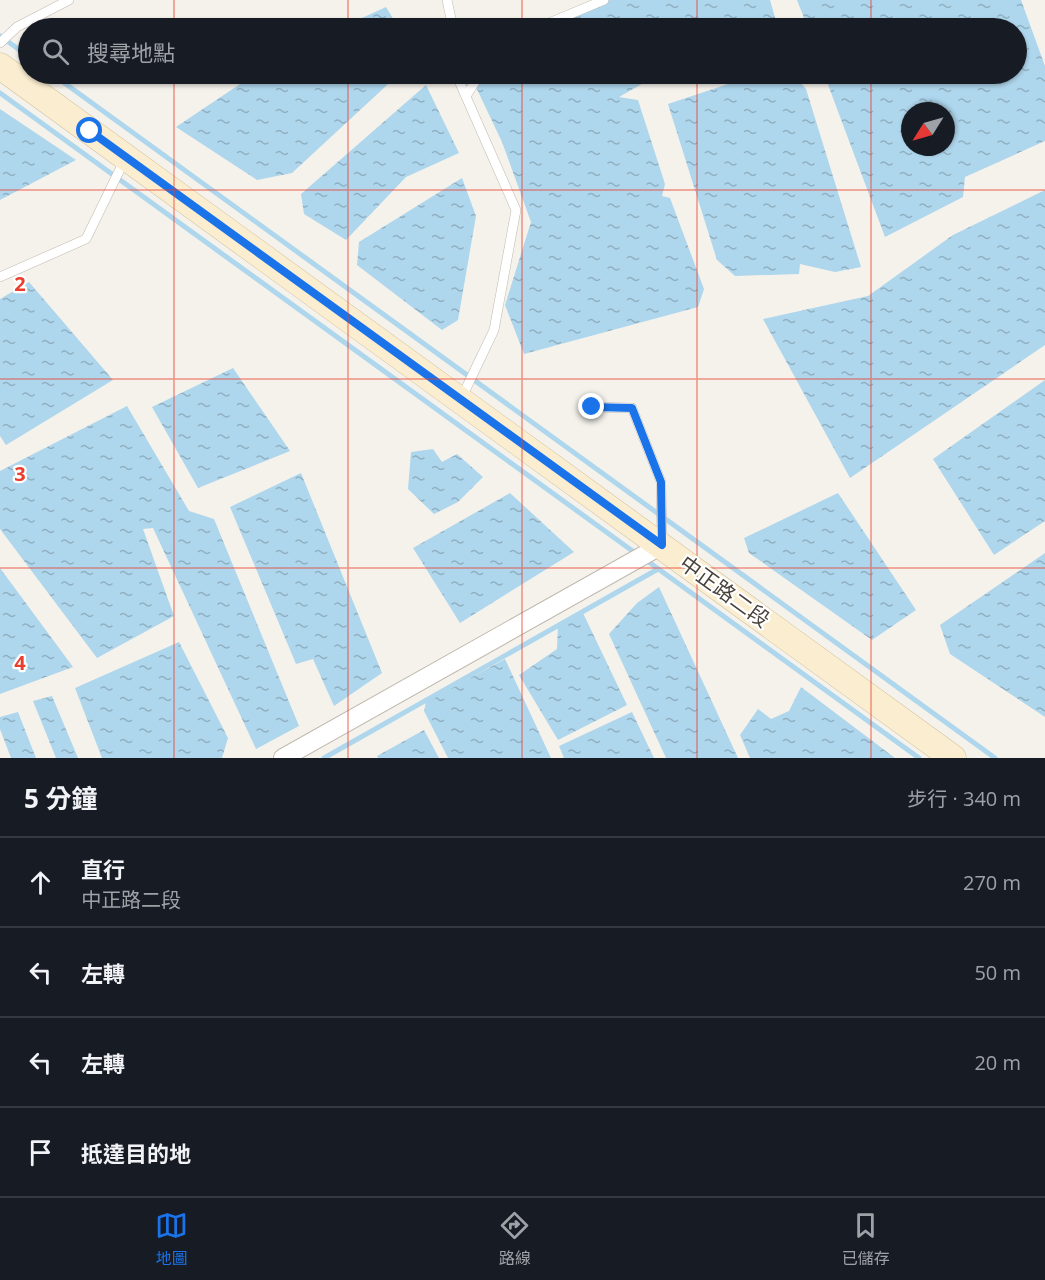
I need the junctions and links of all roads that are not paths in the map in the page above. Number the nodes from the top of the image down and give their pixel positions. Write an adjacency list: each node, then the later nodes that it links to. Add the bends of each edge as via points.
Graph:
1 (69, 0): 4 (lane)
2 (447, 0): 5 (lane)
3 (604, 0): 6 (lane)
4 (34, 18)
5 (451, 18)
6 (561, 18)
7 (18, 26): 8 (lane)
8 (0, 43)
9 (0, 66): 10 (main road, 中正路二段)
10 (18, 79)
11 (25, 84): 15 (main road, 中正路二段)
12 (461, 84): 14 (lane)
13 (474, 84): 14 (lane)
14 (466, 96): 17 (lane, via 516,210 495,330)
15 (126, 157): 16 (lane, via 86,239); 17 (main road, 中正路二段)
16 (0, 277)
17 (461, 399): 19 (main road, 中正路二段)
18 (592, 407): 19 (lane, via 632,408 661,482)
19 (662, 545): 20 (street); 21 (main road, 中正路二段)
20 (283, 758)
21 (953, 758)

